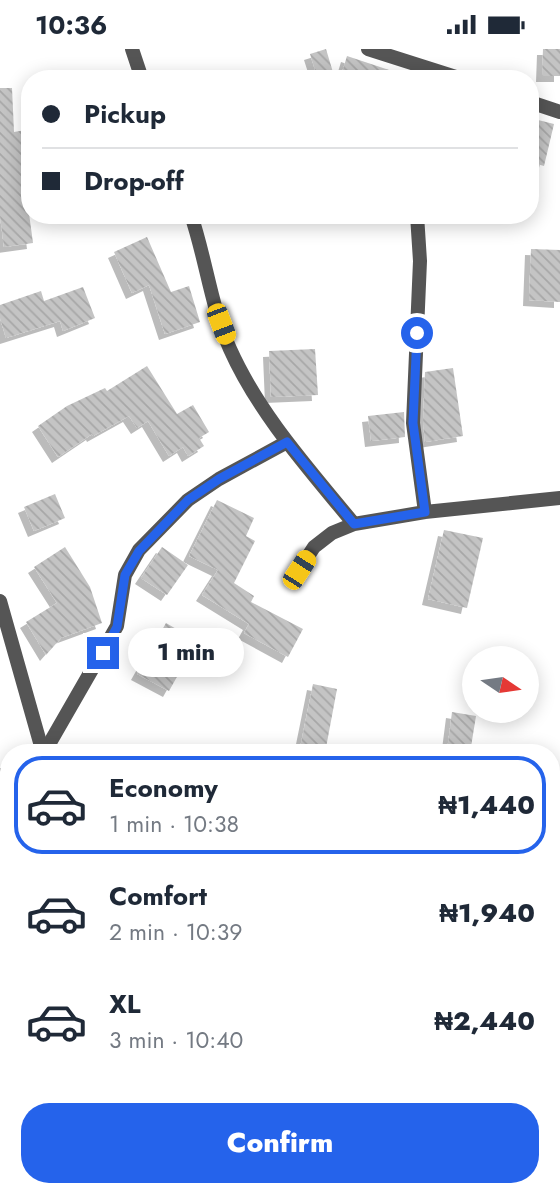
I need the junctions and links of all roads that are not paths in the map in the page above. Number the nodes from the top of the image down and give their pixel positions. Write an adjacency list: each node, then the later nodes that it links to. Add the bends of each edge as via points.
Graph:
1 (132, 49): 3 (street)
2 (368, 49): 4 (street)
3 (139, 70)
4 (426, 70)
5 (539, 105): 6 (street)
6 (560, 112)
7 (193, 224): 9 (street, via 231,350)
8 (418, 224): 11 (street, via 413,423)
9 (287, 442): 12 (street); 16 (street, via 188,500 139,551 125,575 117,627)
10 (560, 498): 11 (street)
11 (425, 512): 12 (street)
12 (354, 524): 13 (street, via 314,547)
13 (299, 570)
14 (0, 601): 15 (street)
15 (41, 744)
16 (49, 744)

